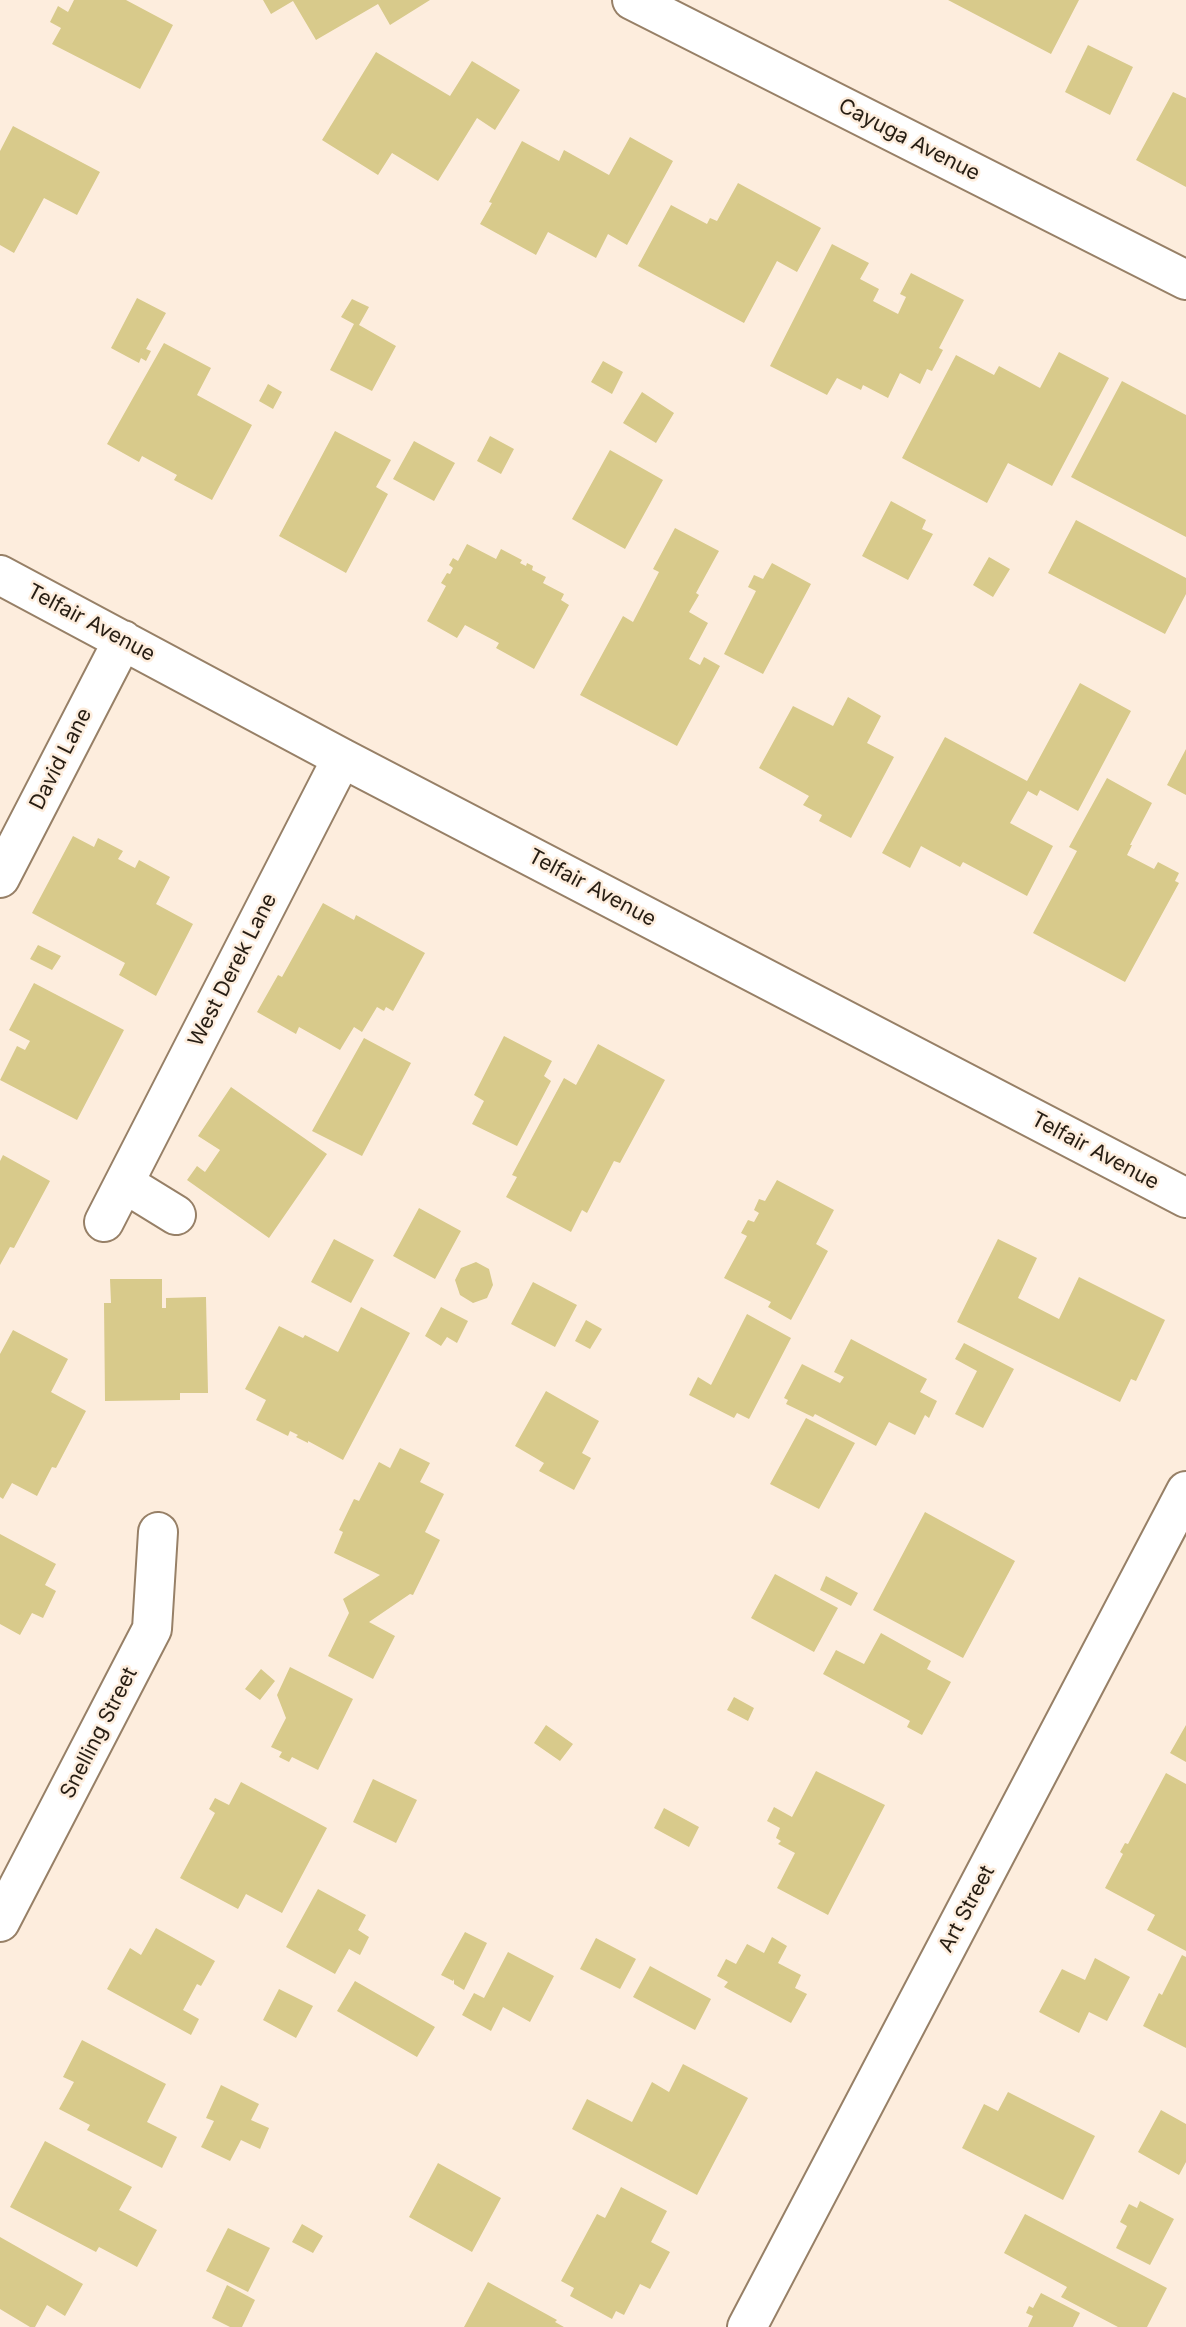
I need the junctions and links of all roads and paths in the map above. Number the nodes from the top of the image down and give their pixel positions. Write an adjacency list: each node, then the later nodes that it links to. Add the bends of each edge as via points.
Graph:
1 (632, 0): 2 (street, Cayuga Avenue)
2 (1186, 279)
3 (0, 575): 4 (street, Telfair Avenue)
4 (123, 640): 5 (street, Telfair Avenue); 6 (street, David Lane)
5 (342, 758): 7 (street, West Derek Lane); 8 (street, Telfair Avenue)
6 (0, 878)
7 (124, 1183): 9 (street); 10 (street, West Derek Lane)
8 (1186, 1198)
9 (176, 1215)
10 (104, 1222)
11 (1186, 1491): 14 (street, Art Street)
12 (158, 1532): 13 (street, Snelling Street, via 152,1629)
13 (0, 1922)
14 (747, 2327)

